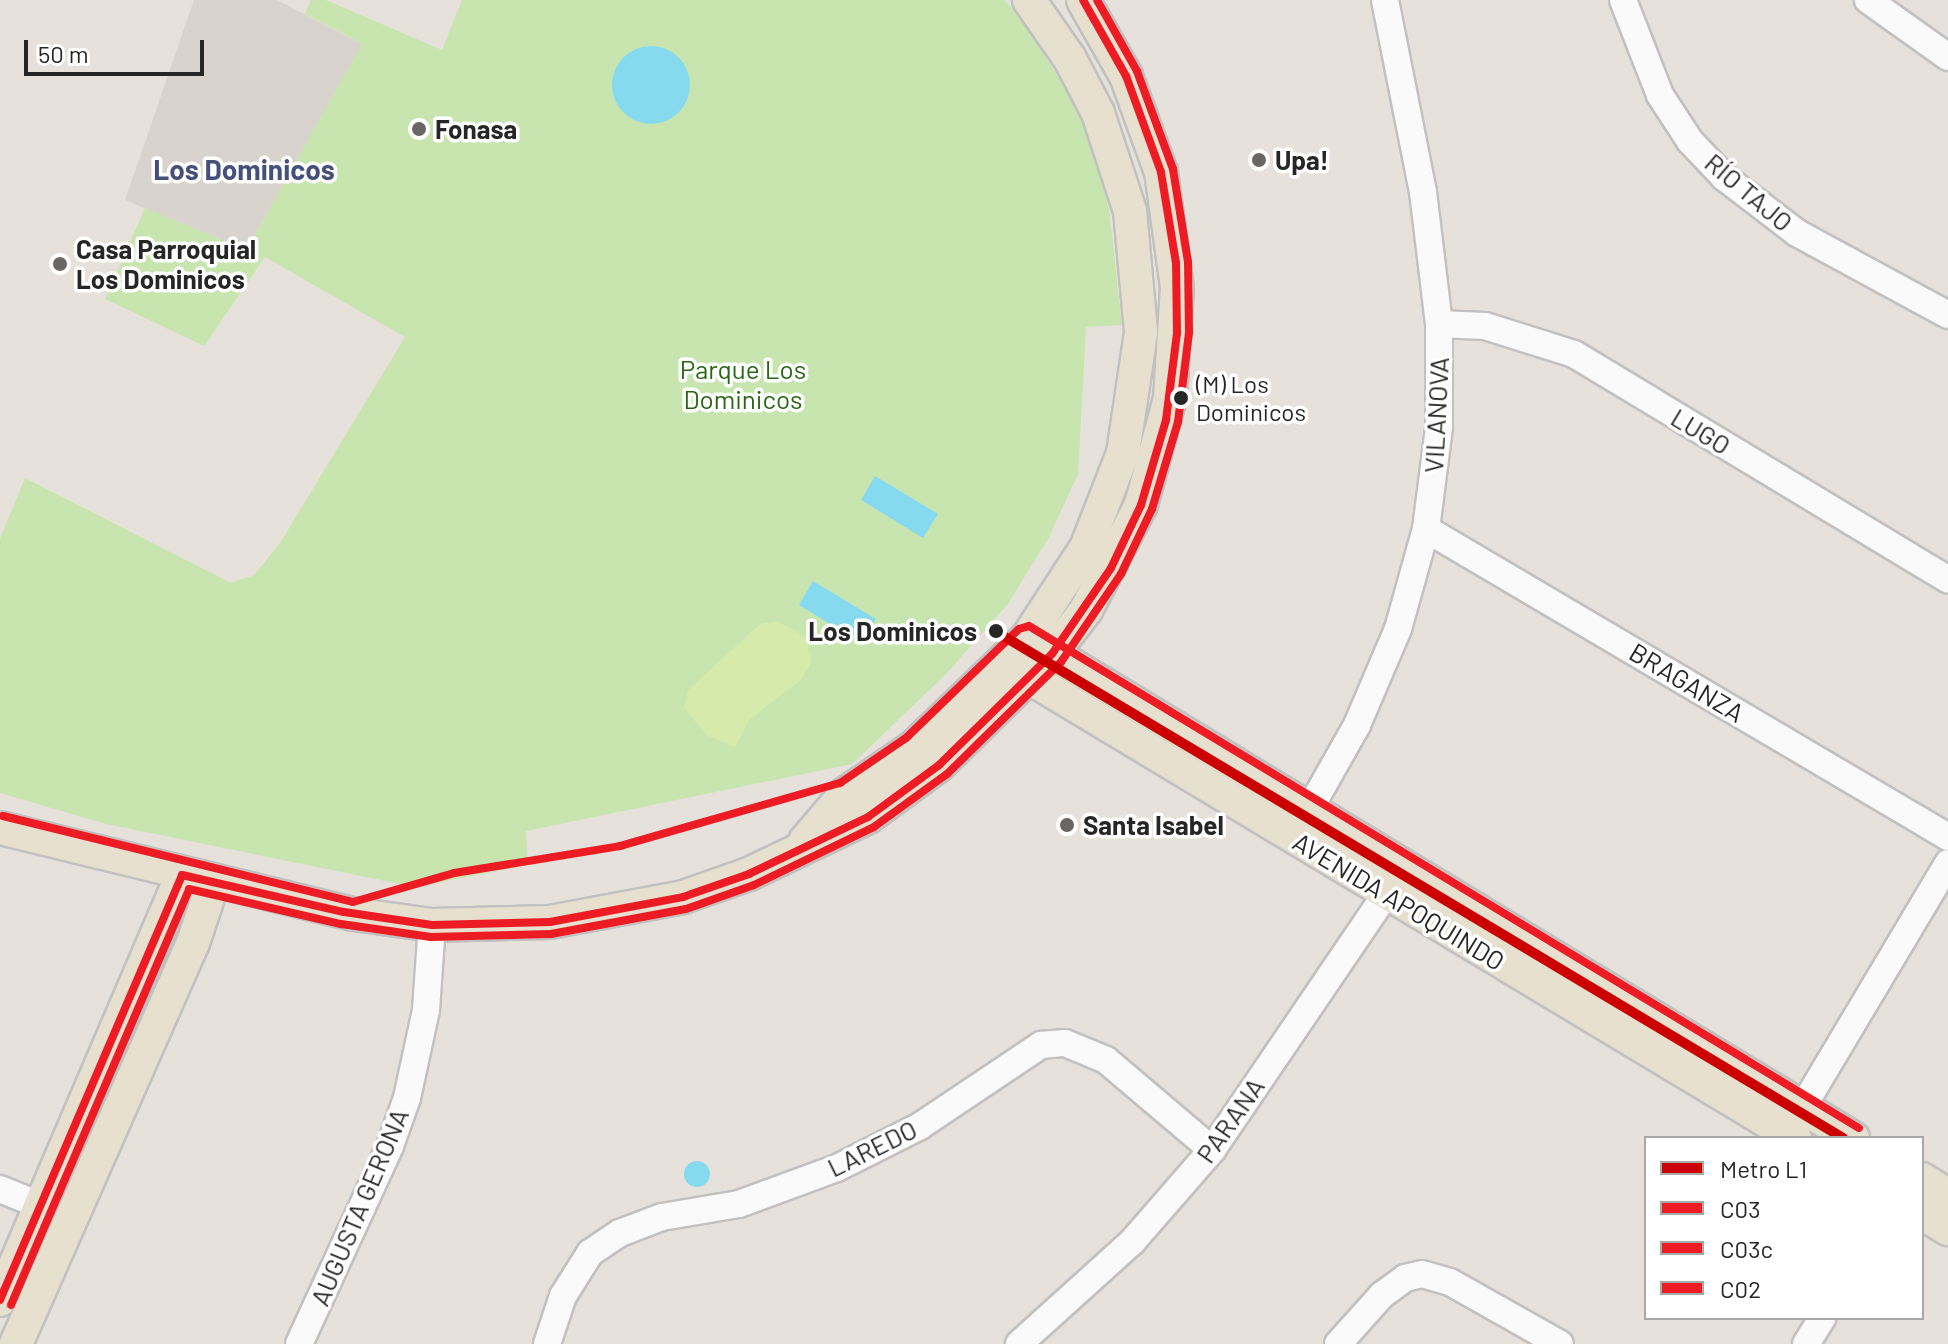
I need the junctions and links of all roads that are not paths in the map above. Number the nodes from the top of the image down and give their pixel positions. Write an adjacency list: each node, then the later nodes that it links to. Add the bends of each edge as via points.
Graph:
1 (1029, 0): 11 (main road, via 1080,77 1113,152 1134,231 1141,322 1134,403 1111,492)
2 (1083, 0): 11 (main road, via 1126,76 1161,172 1176,263 1177,333 1166,420 1141,505 1111,568)
3 (1385, 0): 8 (street, VILANOVA, via 1423,192)
4 (1623, 0): 7 (street, RÍO TAJO, via 1660,95 1690,141 1724,177 1797,233)
5 (1868, 0): 6 (street)
6 (1948, 57)
7 (1948, 315)
8 (1439, 324): 9 (street, VILANOVA, via 1439,427); 10 (street, LUGO, via 1485,326 1574,354)
9 (1426, 529): 13 (street, VILANOVA, via 1379,678); 15 (street, BRAGANZA)
10 (1948, 580)
11 (1040, 646): 12 (main road); 13 (main road, AVENIDA APOQUINDO)
12 (1015, 670): 20 (main road, AVENIDA APOQUINDO); 21 (main road, via 845,794 799,847 749,874 621,911 550,922)
13 (1309, 810): 17 (main road, AVENIDA APOQUINDO)
14 (0, 828): 18 (main road)
15 (1948, 837)
16 (1948, 863): 22 (street)
17 (1410, 870): 20 (street, PARANA); 22 (main road, AVENIDA APOQUINDO)
18 (182, 875): 19 (main road); 28 (main road)
19 (213, 883): 21 (main road); 33 (main road, via 193,943)
20 (1384, 893): 22 (main road, AVENIDA APOQUINDO); 24 (street, PARANA)
21 (432, 925): 34 (street, AUGUSTA GERONA, via 426,1010 407,1098)
22 (1795, 1126): 23 (main road, AVENIDA APOQUINDO)
23 (1843, 1136)
24 (1212, 1150): 35 (street, LAREDO, via 1106,1060 1065,1043 1041,1045 920,1126 837,1168 739,1204 662,1217 620,1233 590,1253 563,1296); 36 (street, PARANA, via 1132,1242)
25 (1924, 1180): 27 (main road)
26 (0, 1189): 28 (street)
27 (1948, 1195)
28 (42, 1206): 31 (main road)
29 (1924, 1214): 30 (main road)
30 (1948, 1229)
31 (0, 1300)
32 (1821, 1320): 39 (street)
33 (16, 1344)
34 (299, 1344)
35 (547, 1344)
36 (1019, 1344)
37 (1338, 1344): 38 (street, via 1382,1295 1405,1278 1422,1274 1450,1282)
38 (1560, 1344)
39 (1806, 1344)

